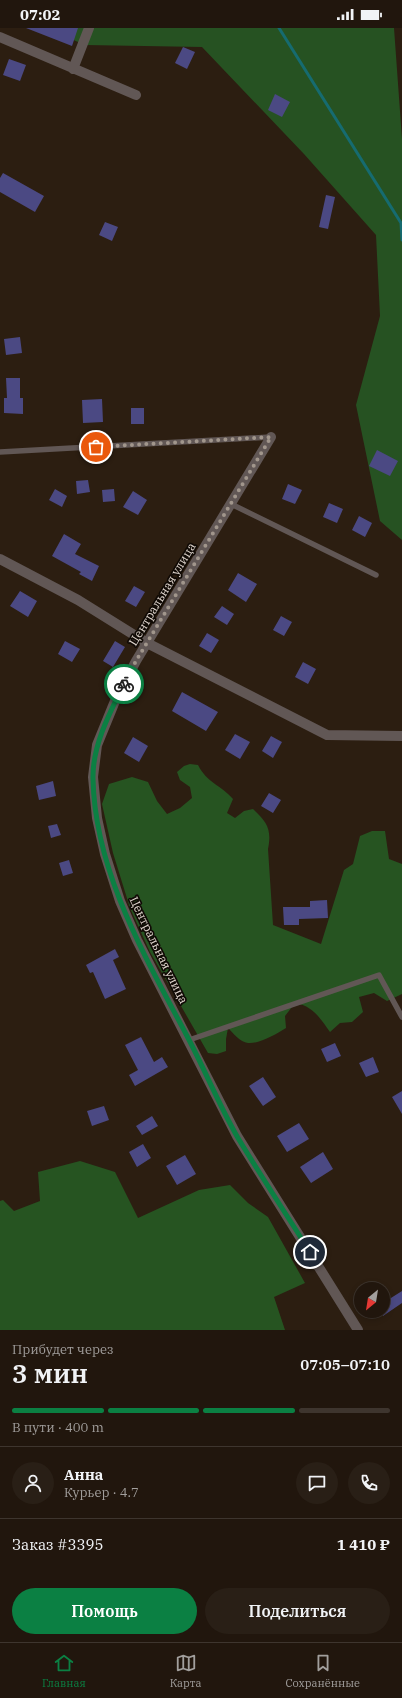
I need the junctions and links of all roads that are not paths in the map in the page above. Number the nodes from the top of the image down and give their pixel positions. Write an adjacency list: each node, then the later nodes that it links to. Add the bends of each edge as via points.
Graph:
1 (89, 28): 3 (street)
2 (0, 38): 3 (street)
3 (73, 69): 4 (street)
4 (136, 95)
5 (271, 437): 6 (lane); 7 (street, Центральная улица)
6 (0, 452)
7 (231, 504): 9 (lane); 10 (street, Центральная улица)
8 (0, 559): 10 (street, via 78,600)
9 (376, 575)
10 (148, 643): 11 (street, via 327,735); 13 (street, Центральная улица, via 115,701 97,745 93,777 97,818 105,854 120,900 137,940)
11 (402, 736)
12 (402, 1017): 13 (lane, via 379,975)
13 (189, 1040): 14 (street, Центральная улица, via 238,1136)
14 (358, 1330)

